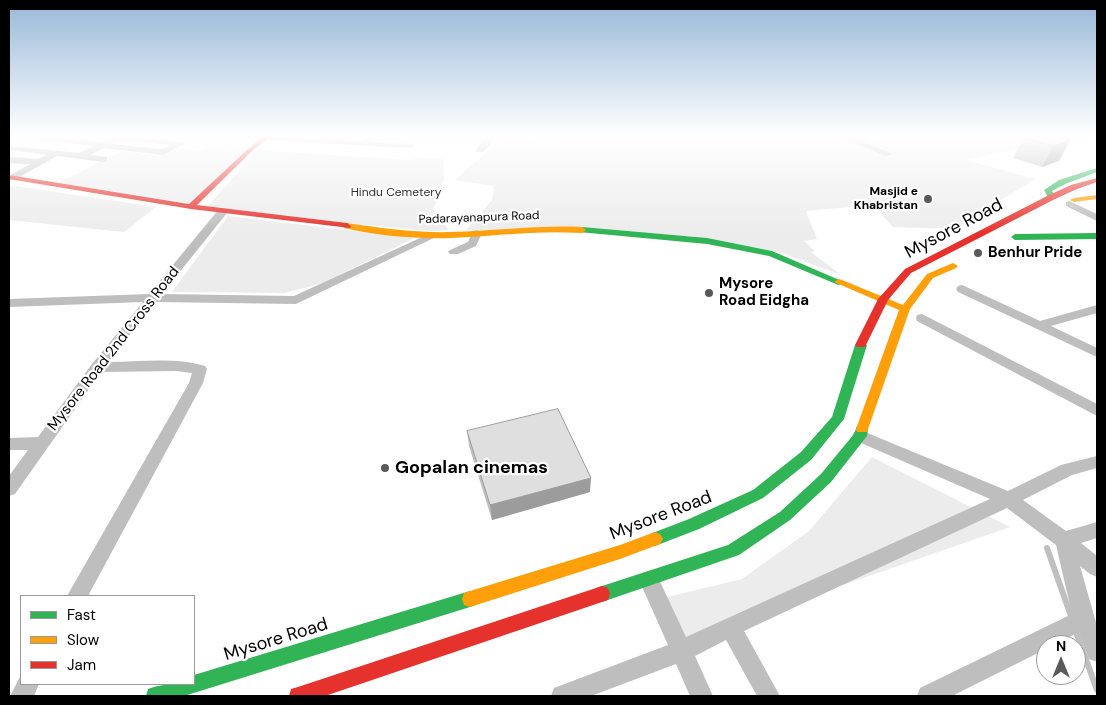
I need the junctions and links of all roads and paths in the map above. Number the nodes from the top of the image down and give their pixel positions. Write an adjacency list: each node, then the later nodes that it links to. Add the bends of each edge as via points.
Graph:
1 (30, 167): 4 (street)
2 (233, 167): 9 (main road)
3 (1097, 170): 7 (main road, via 1048,190)
4 (10, 177): 9 (main road, Padarayanapura Road)
5 (1097, 180): 7 (main road, Mysore Road, via 1074,186)
6 (1094, 192): 8 (main road)
7 (1052, 197): 21 (main road, Mysore Road, via 908,271)
8 (1071, 202): 11 (main road); 12 (street)
9 (191, 207): 10 (main road, Padarayanapura Road)
10 (224, 211): 15 (main road, Padarayanapura Road); 20 (street, Mysore Road 2nd Cross Road)
11 (1058, 212)
12 (1097, 218)
13 (1032, 226): 16 (main road, via 1011,239)
14 (477, 233): 15 (main road, Padarayanapura Road); 17 (street, via 472,244); 21 (main road, Padarayanapura Road, via 528,229 592,230 731,245 790,261)
15 (435, 235): 20 (street, via 296,300)
16 (1094, 238)
17 (454, 252)
18 (964, 260): 23 (main road, Mysore Road, via 930,276)
19 (962, 289): 26 (street)
20 (152, 298): 22 (street); 28 (street, Mysore Road 2nd Cross Road)
21 (883, 300): 23 (main road, Padarayanapura Road); 45 (main road, Mysore Road, via 864,337 838,419 806,456 758,494 694,524 620,552)
22 (9, 303)
23 (905, 309): 30 (main road, Mysore Road)
24 (1097, 309): 26 (street)
25 (922, 318): 29 (street)
26 (1038, 326): 27 (street)
27 (1097, 353)
28 (97, 367): 31 (street, Mysore Road 2nd Cross Road); 40 (street, via 176,366 200,369 196,383)
29 (1097, 411)
30 (860, 436): 35 (street); 39 (main road, Mysore Road, via 826,478 785,516 733,550)
31 (42, 443): 32 (street); 34 (street, Mysore Road 2nd Cross Road)
32 (9, 444)
33 (1097, 462): 35 (street, via 1067,470)
34 (9, 489)
35 (1008, 500): 37 (street); 42 (street)
36 (1097, 530): 37 (street)
37 (1064, 540): 38 (street); 41 (street)
38 (1097, 568)
39 (649, 580): 44 (street); 50 (main road, Mysore Road)
40 (78, 595)
41 (1084, 619): 43 (street); 54 (street)
42 (730, 627): 44 (street); 53 (street)
43 (1097, 650)
44 (681, 651): 51 (street); 52 (street)
45 (195, 684)
46 (27, 685): 48 (street)
47 (191, 685): 49 (main road, Mysore Road)
48 (21, 696)
49 (155, 696)
50 (298, 696)
51 (562, 696)
52 (702, 696)
53 (769, 696)
54 (928, 696)

